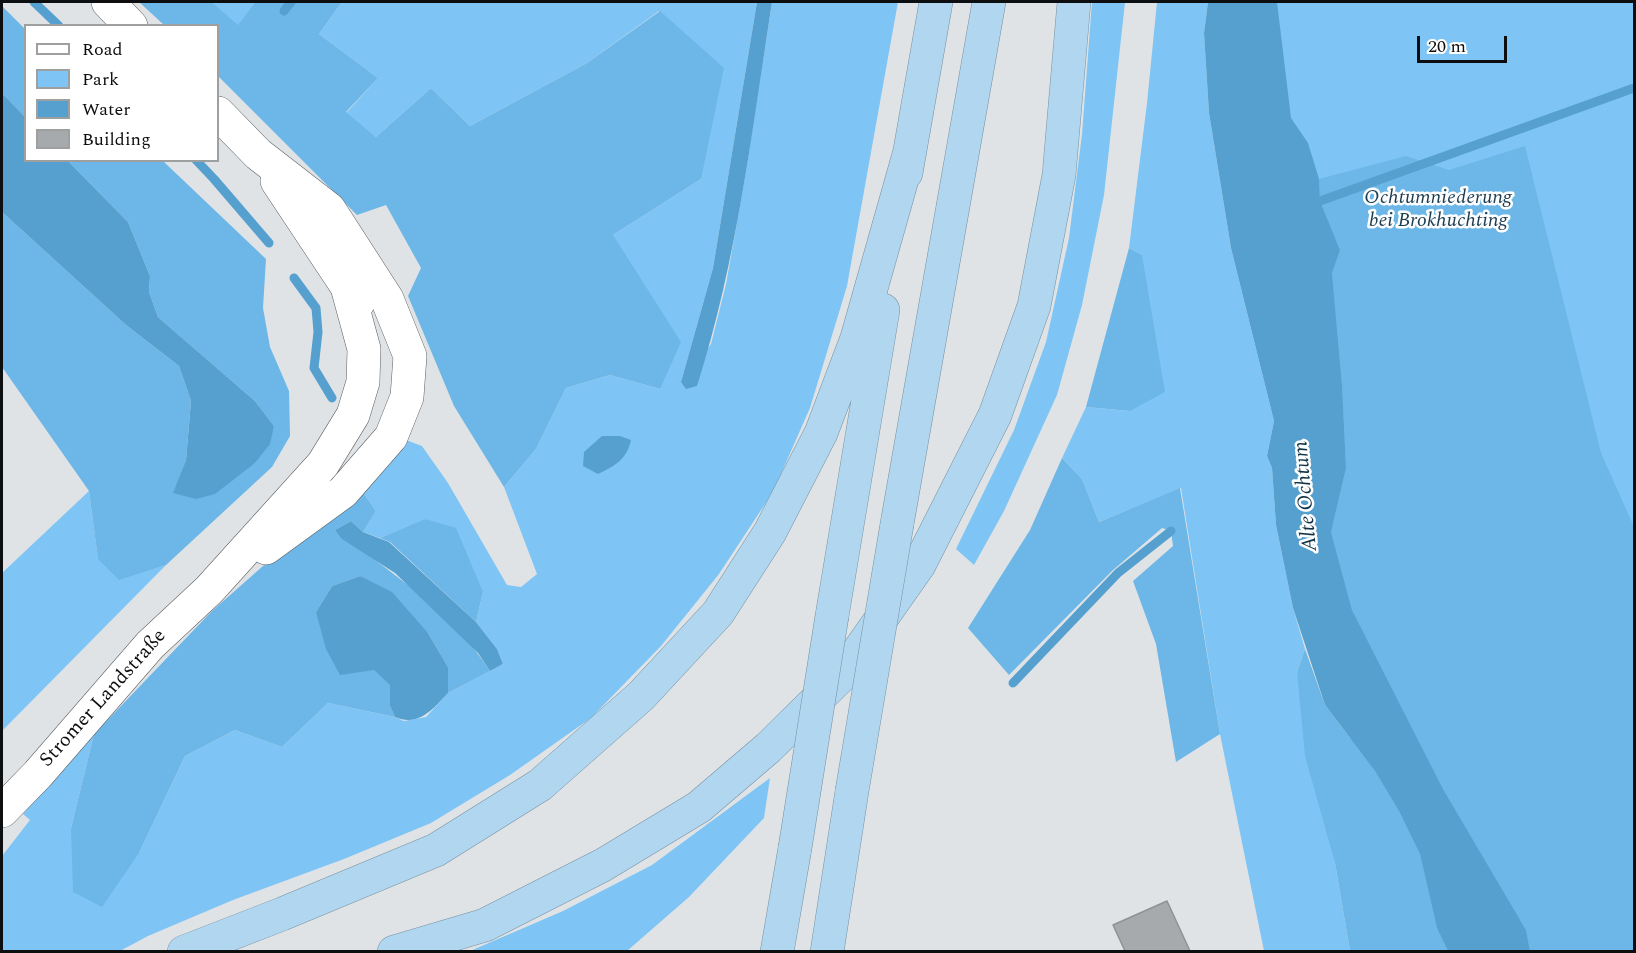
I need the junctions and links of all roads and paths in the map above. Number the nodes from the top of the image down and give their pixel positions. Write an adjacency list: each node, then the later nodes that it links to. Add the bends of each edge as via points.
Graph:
1 (108, 2): 5 (street)
2 (936, 2): 7 (highway)
3 (989, 2): 16 (highway, bridge)
4 (1074, 2): 14 (highway, via 1059,175 1034,306 995,415 919,565 840,676 768,748 699,807 603,865 485,925)
5 (130, 24)
6 (219, 113): 8 (street, Stromer Landstraße)
7 (910, 151): 13 (highway, via 857,338 821,433 770,532 718,613 641,696 531,791 436,850); 15 (highway, bridge)
8 (258, 154): 9 (street, Stromer Landstraße); 10 (street, Stromer Landstraße, via 329,209 387,299 410,356)
9 (346, 283): 10 (street, Stromer Landstraße, via 381,340); 11 (street, Stromer Landstraße, via 364,349 363,382 353,416 323,464)
10 (407, 397): 11 (street, Stromer Landstraße, via 391,437 343,492)
11 (209, 590): 12 (street, Stromer Landstraße, via 150,645)
12 (2, 811)
13 (184, 951)
14 (394, 951)
15 (777, 951)
16 (827, 951)

